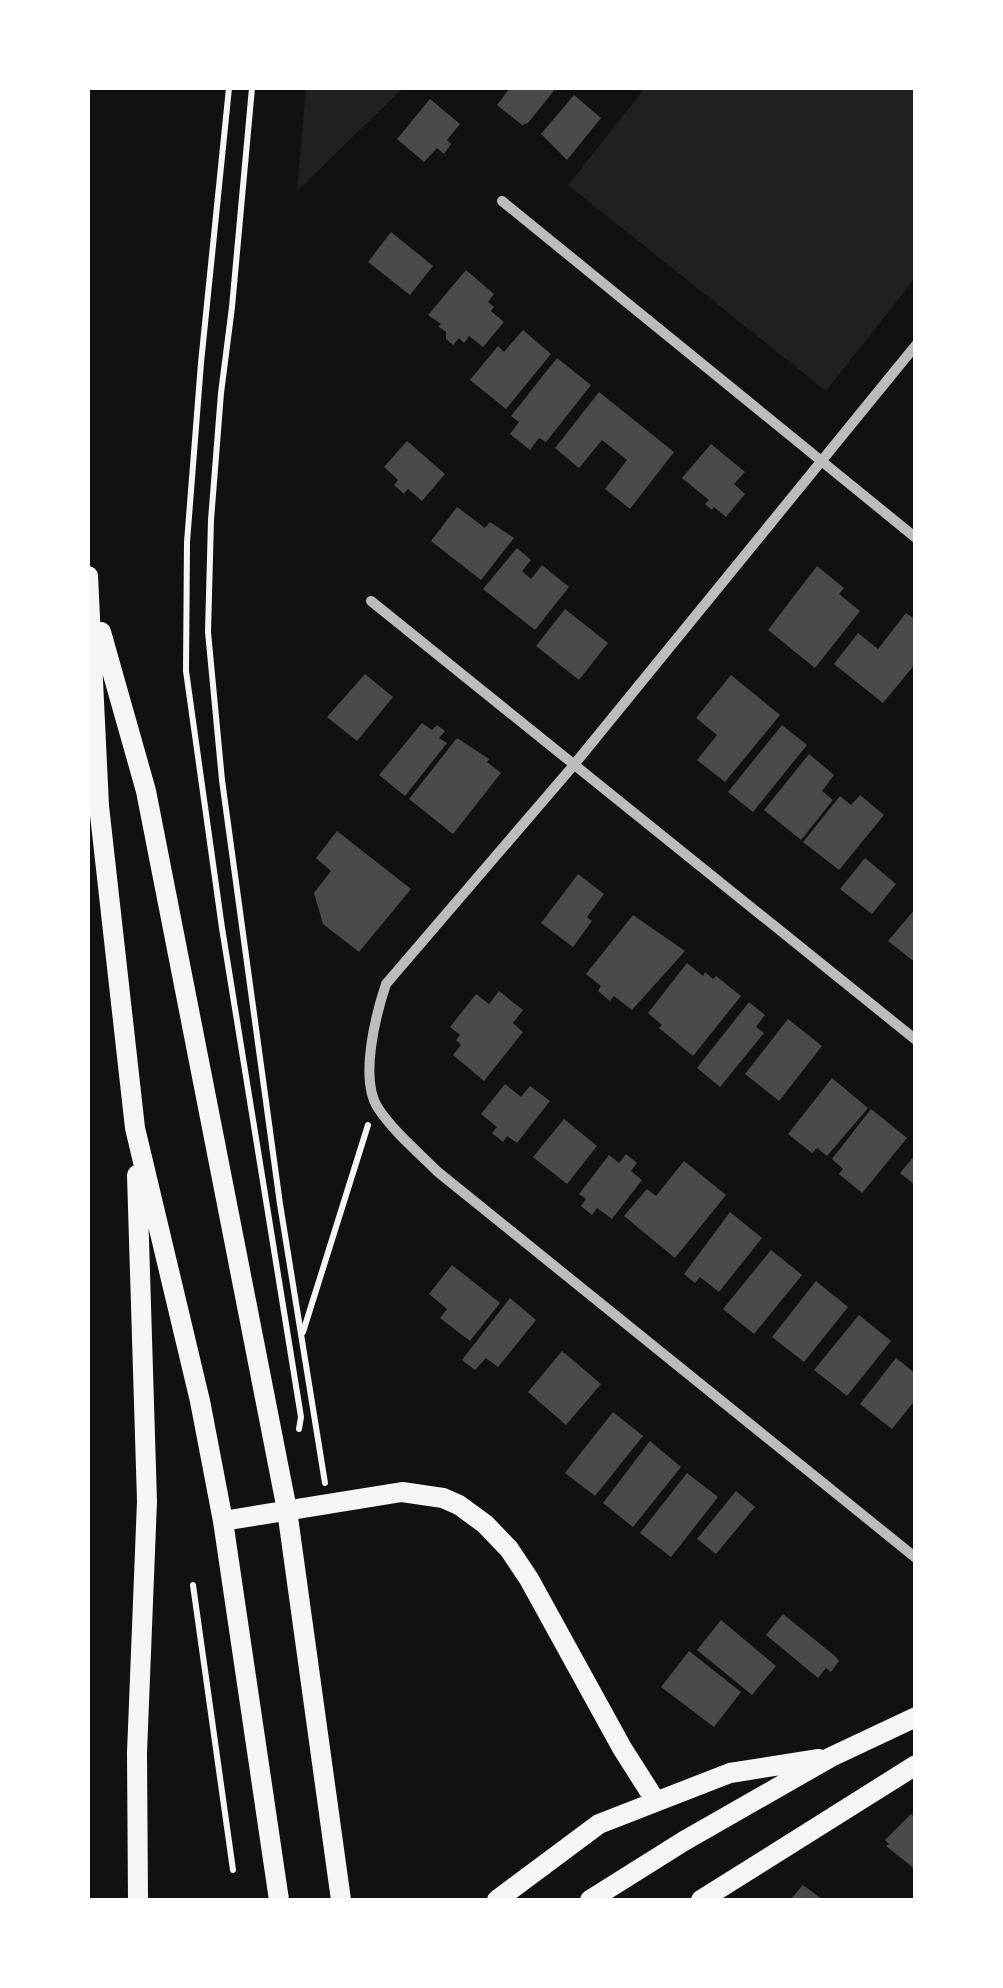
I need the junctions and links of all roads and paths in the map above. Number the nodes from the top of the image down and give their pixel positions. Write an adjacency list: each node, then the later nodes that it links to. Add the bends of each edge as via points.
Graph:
1 (229, 88): 14 (path, via 187,542 186,672 301,1417)
2 (252, 88): 13 (path, via 219,412 208,632 222,780)
3 (502, 200): 5 (street)
4 (916, 345): 5 (street)
5 (822, 464): 6 (street); 9 (street)
6 (916, 538)
7 (89, 586): 12 (main road, via 100,806); 16 (main road, via 146,791)
8 (371, 601): 9 (street)
9 (573, 766): 10 (street); 11 (street, via 386,984 368,1065)
10 (916, 1040)
11 (375, 1104): 13 (path); 18 (street, via 438,1172)
12 (136, 1128): 17 (main road); 25 (main road, via 147,1501)
13 (302, 1336): 15 (path)
14 (298, 1436)
15 (327, 1504): 16 (main road); 23 (main road, via 422,1493 459,1505 485,1524 530,1579)
16 (287, 1510): 17 (main road); 27 (main road)
17 (224, 1521): 26 (main road)
18 (916, 1558)
19 (193, 1584): 24 (path)
20 (916, 1717): 21 (main road)
21 (831, 1757): 23 (main road, via 730,1773); 29 (main road)
22 (916, 1765): 30 (main road)
23 (655, 1800): 28 (main road, via 599,1824)
24 (233, 1870)
25 (138, 1900)
26 (279, 1900)
27 (341, 1900)
28 (497, 1900)
29 (590, 1900)
30 (701, 1900)

